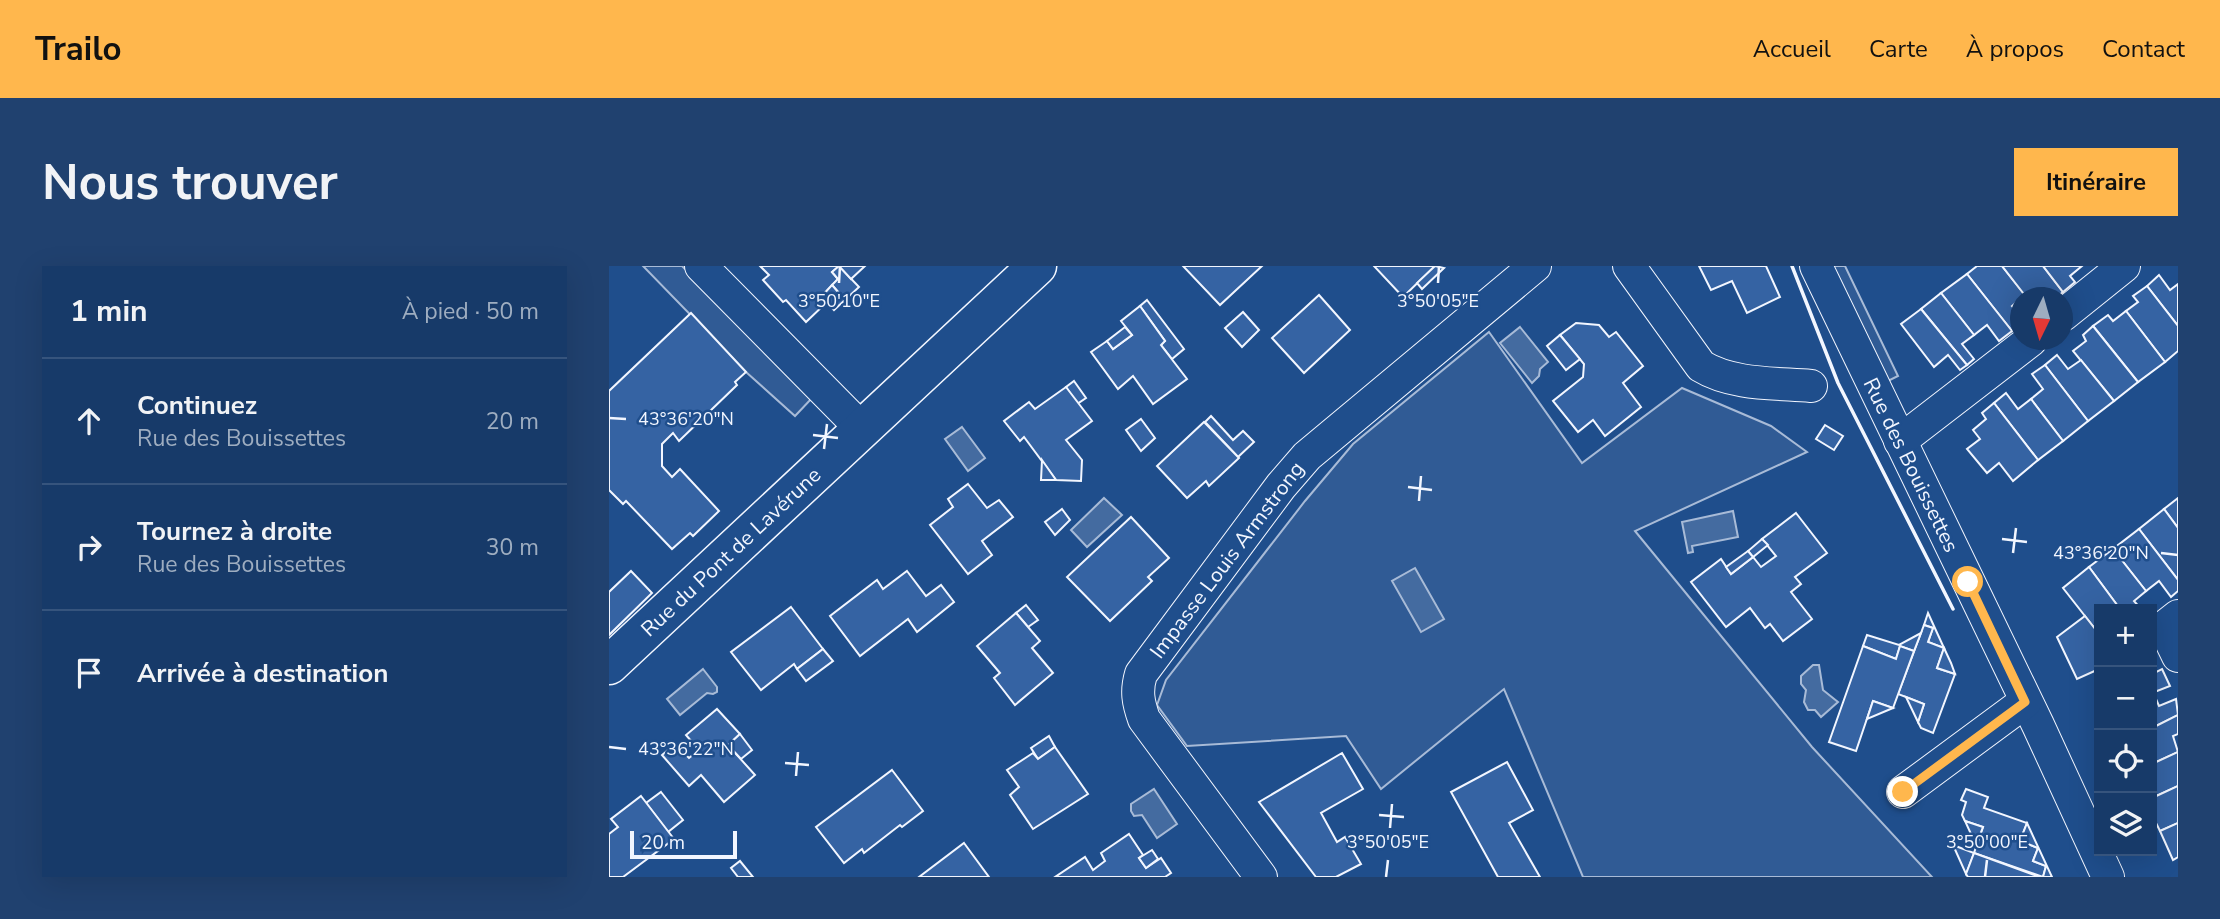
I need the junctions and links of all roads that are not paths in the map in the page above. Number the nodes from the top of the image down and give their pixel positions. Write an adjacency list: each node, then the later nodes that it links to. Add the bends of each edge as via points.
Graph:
1 (701, 266): 10 (street)
2 (1037, 266): 10 (street, Rue du Pont de Lavérune)
3 (1535, 266): 17 (street, Impasse Louis Armstrong, via 1307,456 1141,674 1138,704 1144,719)
4 (1629, 266): 9 (street, via 1701,366 1714,374 1748,381)
5 (1816, 266): 11 (street, Rue des Bouissettes)
6 (2125, 266): 7 (street)
7 (2073, 306)
8 (2018, 350): 11 (street)
9 (1811, 387)
10 (862, 429): 14 (street, Rue du Pont de Lavérune)
11 (1899, 441): 15 (street, Rue des Bouissettes)
12 (2165, 626): 13 (street)
13 (2178, 656)
14 (609, 665)
15 (2025, 702): 16 (street); 18 (street, Rue des Bouissettes)
16 (1903, 792)
17 (1261, 877)
18 (2108, 877)

